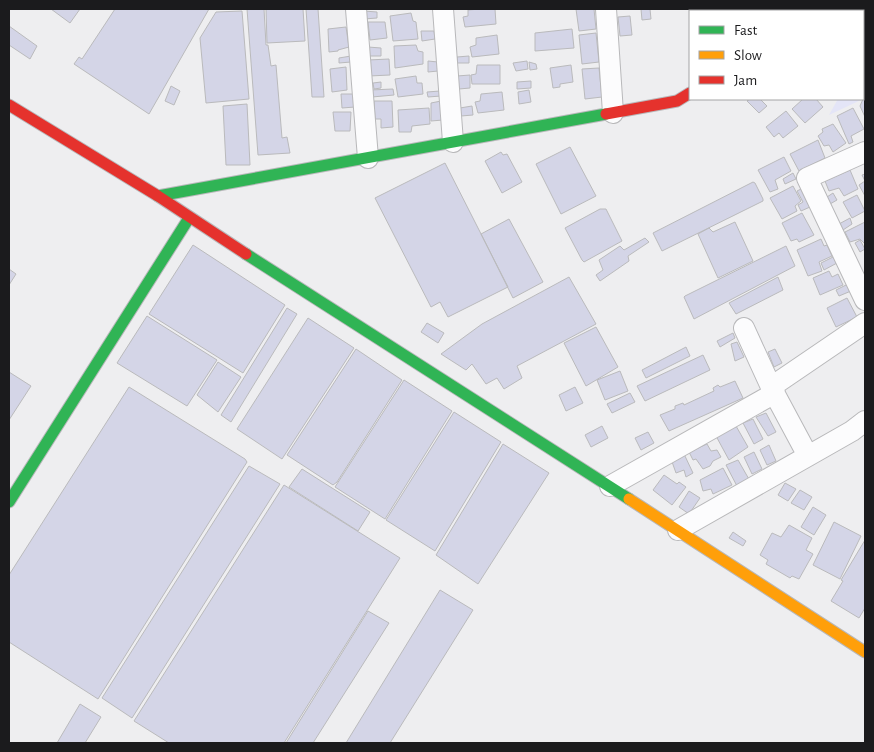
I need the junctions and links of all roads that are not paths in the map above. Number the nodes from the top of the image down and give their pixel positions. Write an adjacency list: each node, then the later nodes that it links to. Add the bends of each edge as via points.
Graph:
1 (356, 9): 9 (street)
2 (443, 9): 7 (street)
3 (606, 9): 6 (street)
4 (689, 94): 6 (street, via 677,101)
5 (9, 105): 10 (street)
6 (613, 113): 7 (street)
7 (453, 142): 9 (street)
8 (865, 152): 12 (street, via 807,178)
9 (368, 158): 10 (street)
10 (158, 196): 11 (street)
11 (189, 218): 19 (street); 20 (street)
12 (858, 266): 13 (street)
13 (865, 300)
14 (865, 323): 16 (street)
15 (744, 328): 16 (street)
16 (773, 390): 18 (street); 19 (street)
17 (865, 421): 18 (street)
18 (808, 456): 21 (street)
19 (610, 486): 21 (street)
20 (9, 502)
21 (678, 530): 22 (street)
22 (865, 652)

